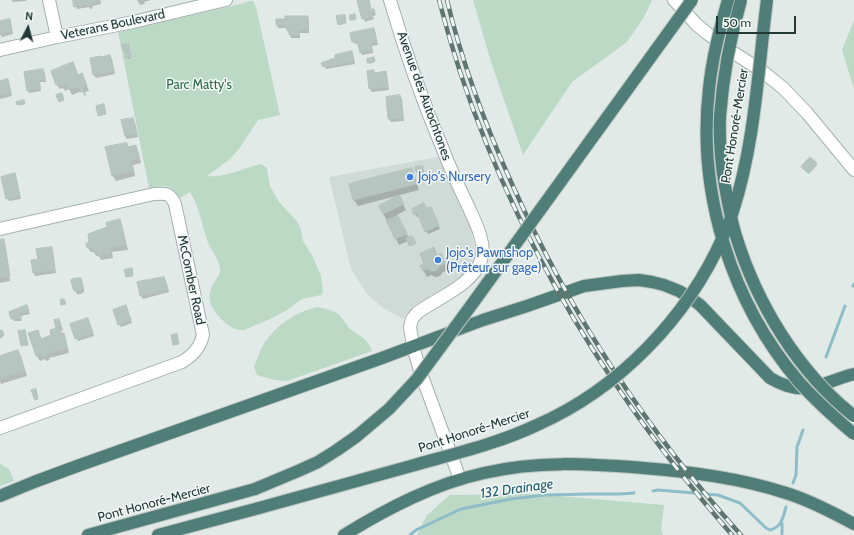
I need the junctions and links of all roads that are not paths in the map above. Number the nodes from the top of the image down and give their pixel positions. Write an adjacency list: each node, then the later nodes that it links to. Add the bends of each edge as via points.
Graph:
1 (49, 0): 9 (street)
2 (226, 0): 9 (street, Veterans Boulevard)
3 (390, 0): 13 (street, Avenue des Autochtones, via 420,92 444,154 477,226 482,246 481,260 469,278 412,319 410,327)
4 (674, 0): 11 (street, via 708,34 783,88)
5 (692, 0): 21 (highway, Pont Honoré-Mercier, bridge, via 417,379 389,409 337,450 298,471 255,489)
6 (728, 0): 17 (highway, bridge, via 712,63 706,130 714,204 725,246 742,291 768,340 810,393)
7 (741, 0): 15 (highway, bridge, via 728,56 720,116 722,163 736,237 761,299 776,326 809,372)
8 (767, 0): 22 (highway, Pont Honoré-Mercier, bridge, via 753,120 733,213 715,255 700,280 670,323 644,352 592,394 539,425 483,446)
9 (57, 37): 10 (street, Veterans Boulevard)
10 (0, 50)
11 (854, 170)
12 (0, 229): 16 (street, McComber Road, via 154,194 168,194 175,204 202,335 196,352 182,362)
13 (413, 346): 14 (highway, via 584,286 639,280 679,291 700,305 770,378 780,384 798,389 810,388); 18 (street, Avenue des Autochtones); 19 (highway)
14 (854, 374)
15 (854, 416)
16 (0, 428)
17 (854, 434)
18 (460, 479): 20 (highway, via 485,472 545,464 578,464 718,476 764,486 798,497); 23 (highway, via 400,503)
19 (0, 496)
20 (854, 524)
21 (88, 535)
22 (158, 535)
23 (344, 535)

